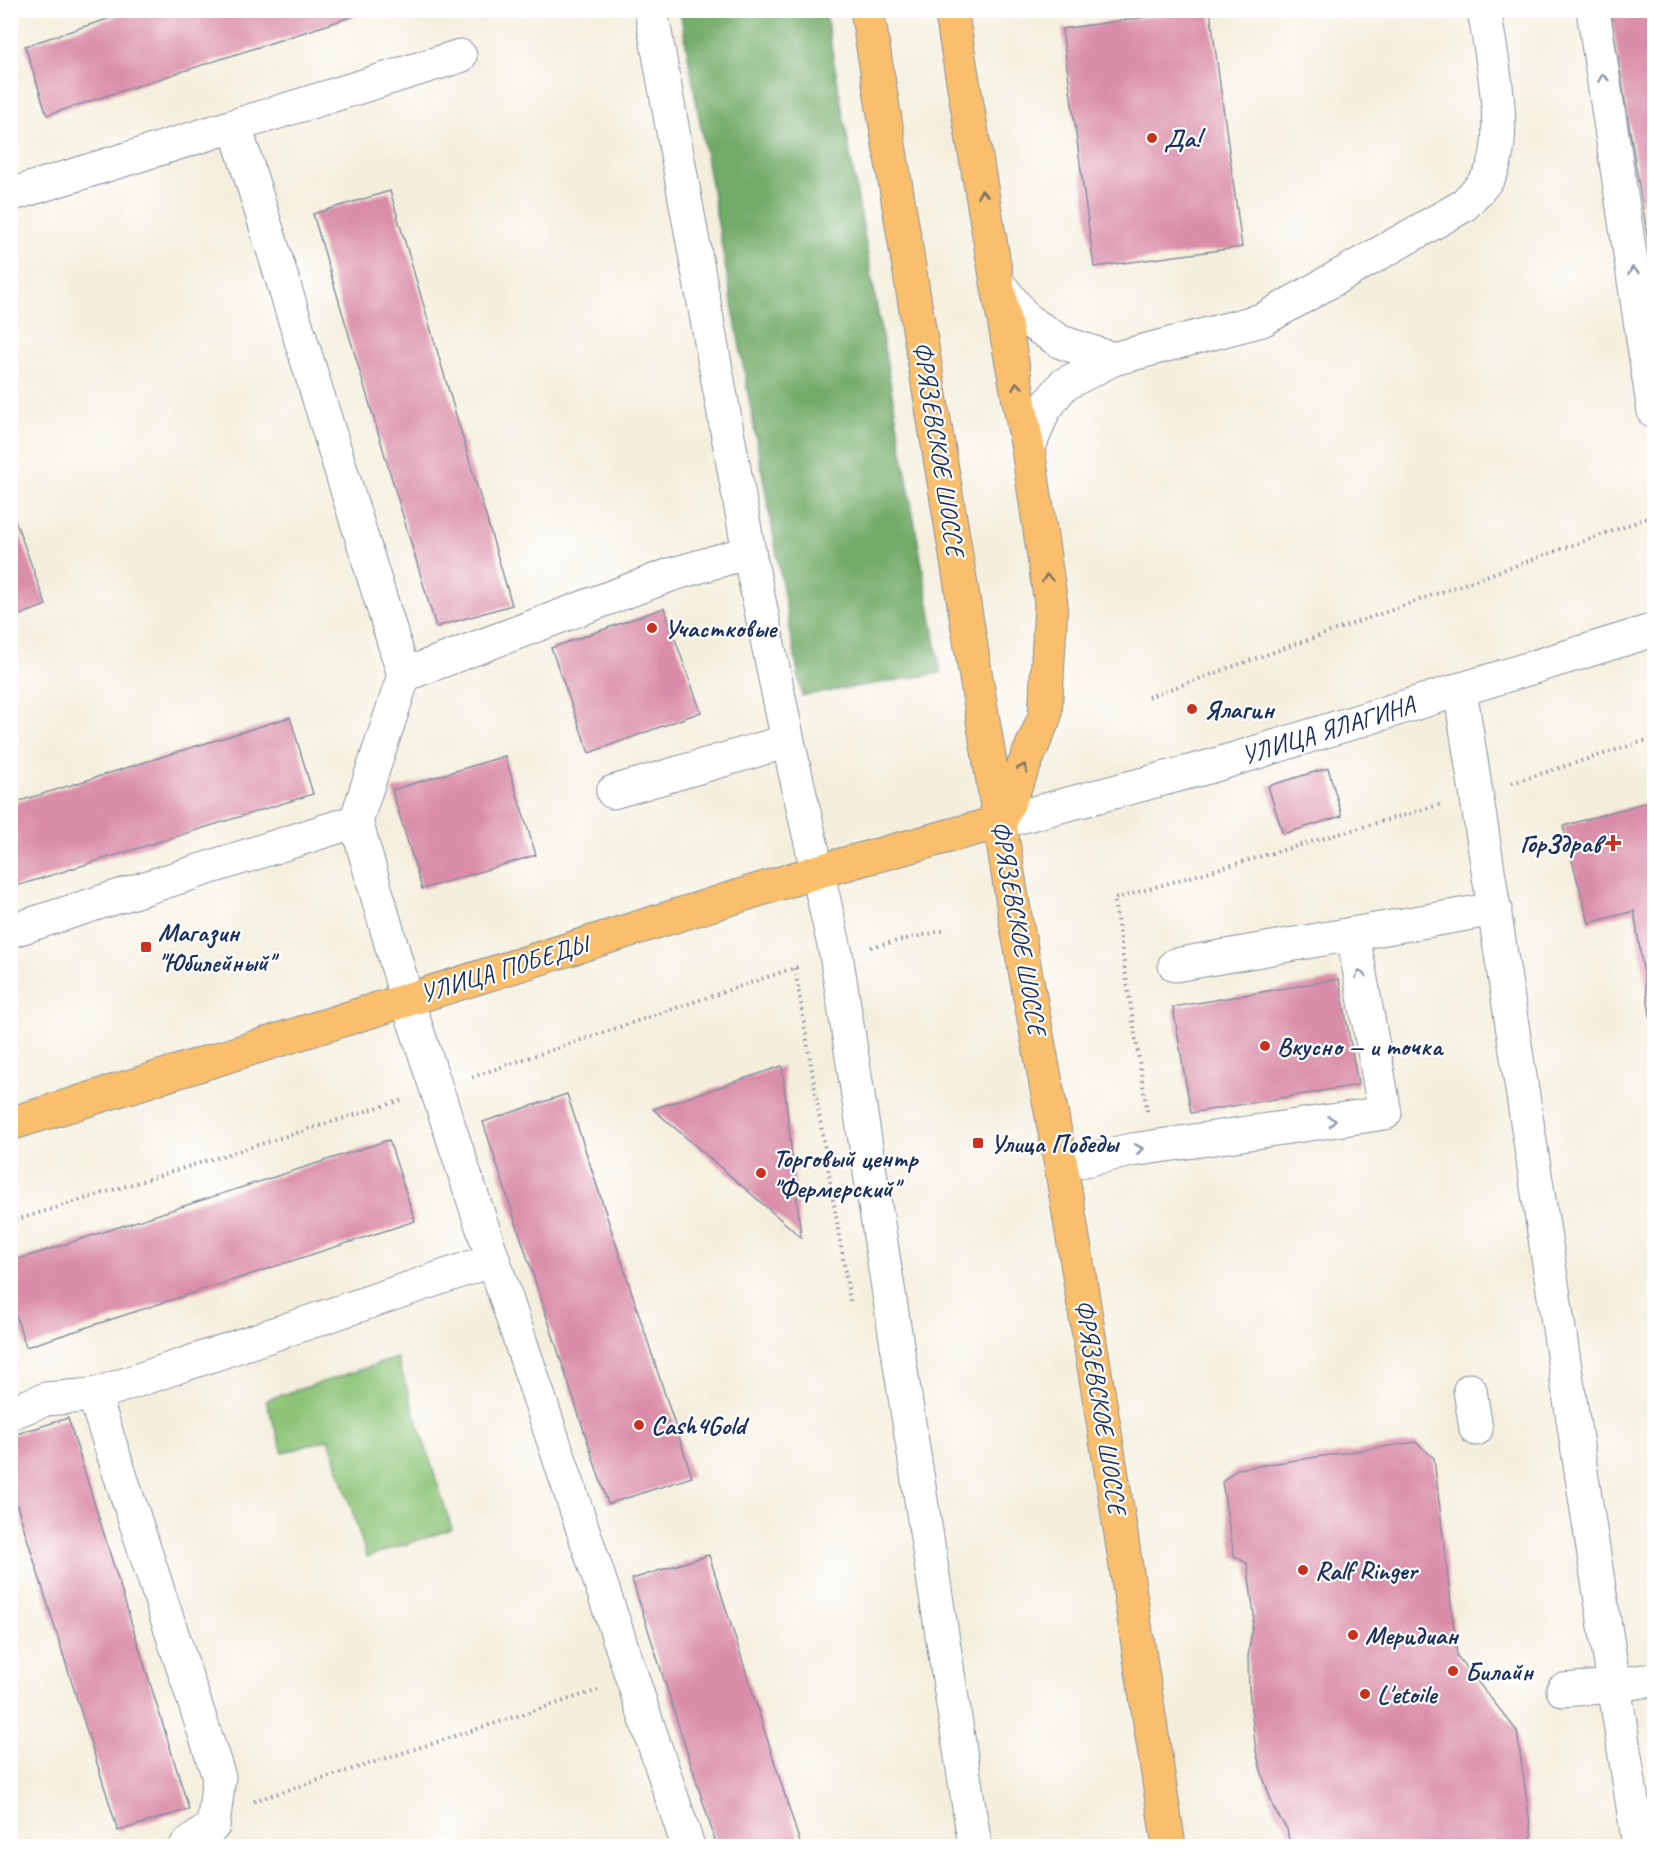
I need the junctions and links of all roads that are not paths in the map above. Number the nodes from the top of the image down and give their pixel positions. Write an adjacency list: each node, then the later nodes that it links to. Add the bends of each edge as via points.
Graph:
1 (651, 10): 13 (street)
2 (867, 10): 20 (main road, ФРЯЗЕВСКОЕ ШОССЕ)
3 (951, 10): 9 (main road, one-way to 3)
4 (1484, 10): 10 (street, via 1498,100 1498,147 1488,177 1463,206 1262,320)
5 (1593, 10): 11 (street, one-way to 5)
6 (460, 56): 7 (street)
7 (235, 126): 8 (street); 15 (street)
8 (10, 195)
9 (997, 282): 10 (street, via 1028,320 1061,342); 12 (main road, one-way to 9)
10 (1113, 359): 12 (street, via 1063,385 1044,410)
11 (1654, 412)
12 (1028, 449): 20 (main road, one-way to 12, via 1045,716 1051,604)
13 (749, 552): 15 (street, via 670,575); 17 (street)
14 (1654, 630): 16 (street, УЛИЦА ЯЛАГИНА)
15 (404, 675): 19 (street)
16 (1460, 689): 20 (street, УЛИЦА ЯЛАГИНА, via 1212,766); 22 (street)
17 (788, 741): 18 (street); 21 (street)
18 (613, 792)
19 (356, 821): 23 (street); 26 (street)
20 (1000, 822): 21 (main road, УЛИЦА ПОБЕДЫ); 28 (main road, ФРЯЗЕВСКОЕ ШОССЕ)
21 (819, 871): 26 (main road, УЛИЦА ПОБЕДЫ); 39 (street, via 836,954)
22 (1495, 909): 24 (street); 35 (street)
23 (10, 931)
24 (1353, 935): 25 (street); 28 (street, one-way to 24, via 1385,1113)
25 (1175, 965)
26 (407, 1000): 27 (main road, УЛИЦА ПОБЕДЫ); 29 (street)
27 (10, 1124)
28 (1061, 1164): 40 (main road, ФРЯЗЕВСКОЕ ШОССЕ)
29 (493, 1260): 31 (street); 38 (street)
30 (1470, 1390): 33 (street)
31 (94, 1395): 32 (street, via 46,1399); 37 (street, via 219,1777 213,1826)
32 (10, 1413)
33 (1476, 1429)
34 (1654, 1678): 35 (street)
35 (1614, 1686): 36 (street); 41 (street)
36 (1563, 1690)
37 (186, 1846)
38 (688, 1846)
39 (975, 1846)
40 (1169, 1846)
41 (1639, 1846)

